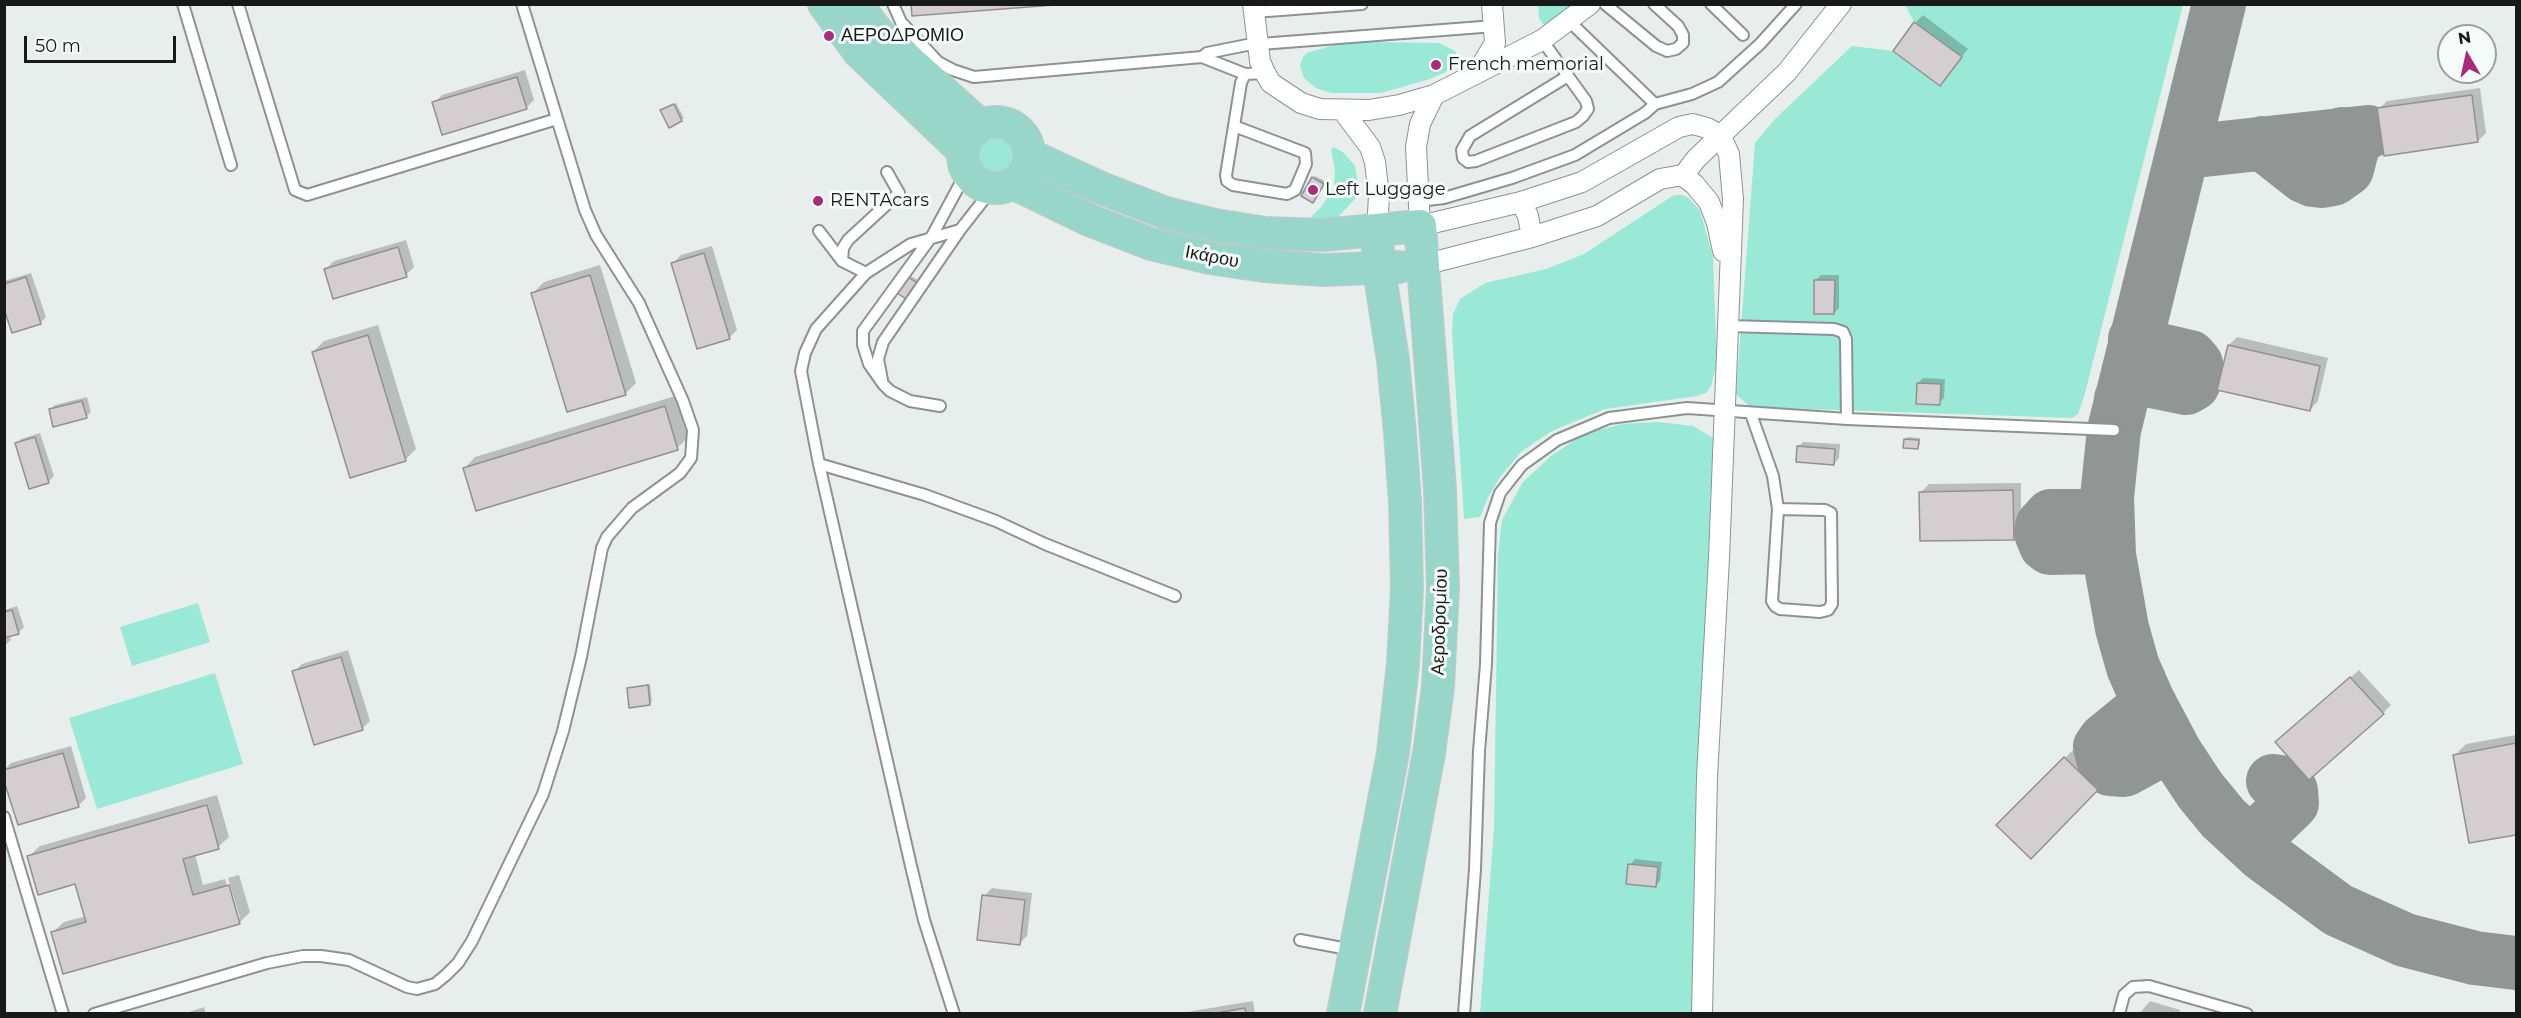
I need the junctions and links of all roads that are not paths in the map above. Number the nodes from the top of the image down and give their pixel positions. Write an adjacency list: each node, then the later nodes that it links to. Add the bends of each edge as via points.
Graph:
1 (183, 4): 35 (lane)
2 (237, 4): 29 (lane, via 295,190 307,195)
3 (522, 4): 29 (lane)
4 (824, 4): 34 (main road, via 859,52)
5 (856, 4): 30 (main road, via 881,36)
6 (893, 4): 21 (lane, via 901,22 938,62 974,77)
7 (1362, 4): 15 (lane)
8 (1492, 4): 17 (street)
9 (1590, 4): 16 (street)
10 (1605, 4): 11 (lane, via 1656,46 1667,51 1676,49 1683,43 1683,35)
11 (1654, 4)
12 (1711, 4): 18 (lane)
13 (1796, 4): 27 (lane, via 1718,82)
14 (1841, 4): 32 (street, via 1787,72)
15 (1253, 8): 20 (street)
16 (1569, 21): 19 (street); 27 (lane)
17 (1495, 26): 20 (lane); 23 (street, via 1495,43)
18 (1743, 35)
19 (1542, 40): 23 (street); 25 (lane)
20 (1257, 44): 21 (lane); 22 (street)
21 (1202, 57): 24 (lane)
22 (1265, 73): 24 (lane); 28 (street, via 1271,83 1301,103)
23 (1477, 73): 26 (street)
24 (1245, 74): 31 (lane)
25 (1568, 76): 25 (lane, via 1588,109 1576,122 1476,161 1463,158 1462,150 1470,136)
26 (1434, 95): 28 (street, via 1399,105); 40 (street, via 1420,124 1416,147)
27 (1655, 104): 40 (lane, via 1575,155 1444,198)
28 (1343, 111): 42 (street, via 1370,147 1375,162)
29 (557, 119): 65 (lane, via 587,216 649,325 687,411 693,448 685,468 632,508 613,528 602,548 581,657 550,773 534,815 472,941 458,963 427,988 407,987 349,960 303,956)
30 (981, 126): 33 (main road, via 1003,123 1013,127 1022,134); 34 (main road, via 966,141)
31 (1234, 126): 31 (lane, via 1305,153 1306,164 1295,190 1287,194 1227,181)
32 (1720, 135): 37 (street); 39 (street, via 1693,124 1679,127 1582,182); 50 (street, via 1729,154 1732,176)
33 (1029, 155): 38 (main road, via 1022,176); 42 (main road, Ικάρου, via 1166,213 1215,225 1265,233 1322,235)
34 (965, 161): 38 (main road, via 983,185); 44 (lane)
35 (231, 165)
36 (887, 172): 46 (lane, via 899,194 848,240)
37 (1683, 176): 45 (street, via 1660,179 1597,216); 50 (street, via 1709,202 1721,238)
38 (1003, 186): 41 (lane); 48 (main road, Ικάρου, via 1151,244 1200,255 1264,266)
39 (1521, 202): 40 (street); 45 (street)
40 (1420, 214): 42 (main road, Ικάρου); 47 (main road, Αεροδρομίου)
41 (960, 230): 44 (lane); 52 (lane, via 883,342 878,359)
42 (1377, 230): 48 (main road, Αεροδρομίου)
43 (819, 231): 46 (lane)
44 (932, 236): 49 (lane, via 911,244); 52 (lane, via 863,331 862,345)
45 (1532, 237): 47 (street)
46 (842, 261): 49 (lane)
47 (1423, 265): 48 (main road, Ικάρου); 68 (main road, Αεροδρομίου, via 1440,489 1443,588 1438,687)
48 (1379, 269): 63 (main road, Αεροδρομίου, via 1401,444 1407,589 1394,753)
49 (866, 273): 58 (lane, via 816,329 805,353 801,371)
50 (1728, 286): 51 (street)
51 (1728, 326): 54 (street); 56 (lane, via 1834,328 1843,332)
52 (882, 384): 53 (lane, via 910,401)
53 (940, 406)
54 (1724, 412): 55 (lane); 69 (lane, via 1687,408 1627,414 1599,422 1571,433 1522,465 1500,493 1488,540 1486,664); 70 (street, via 1707,789)
55 (1750, 414): 56 (lane); 59 (lane, via 1773,476)
56 (1847, 419): 57 (lane)
57 (2114, 430)
58 (819, 464): 60 (lane, via 926,495); 66 (lane, via 921,910)
59 (1778, 509): 59 (lane, via 1772,601 1780,609 1828,610 1832,604 1831,513)
60 (1175, 596)
61 (4, 817): 64 (lane)
62 (1300, 940): 63 (lane)
63 (1356, 951): 67 (main road, Αεροδρομίου)
64 (63, 1014)
65 (94, 1014)
66 (954, 1014)
67 (1343, 1014)
68 (1380, 1014)
69 (1464, 1014)
70 (1702, 1014)
71 (2119, 1014): 72 (lane, via 2124,995 2133,987 2149,986)
72 (2247, 1014)

